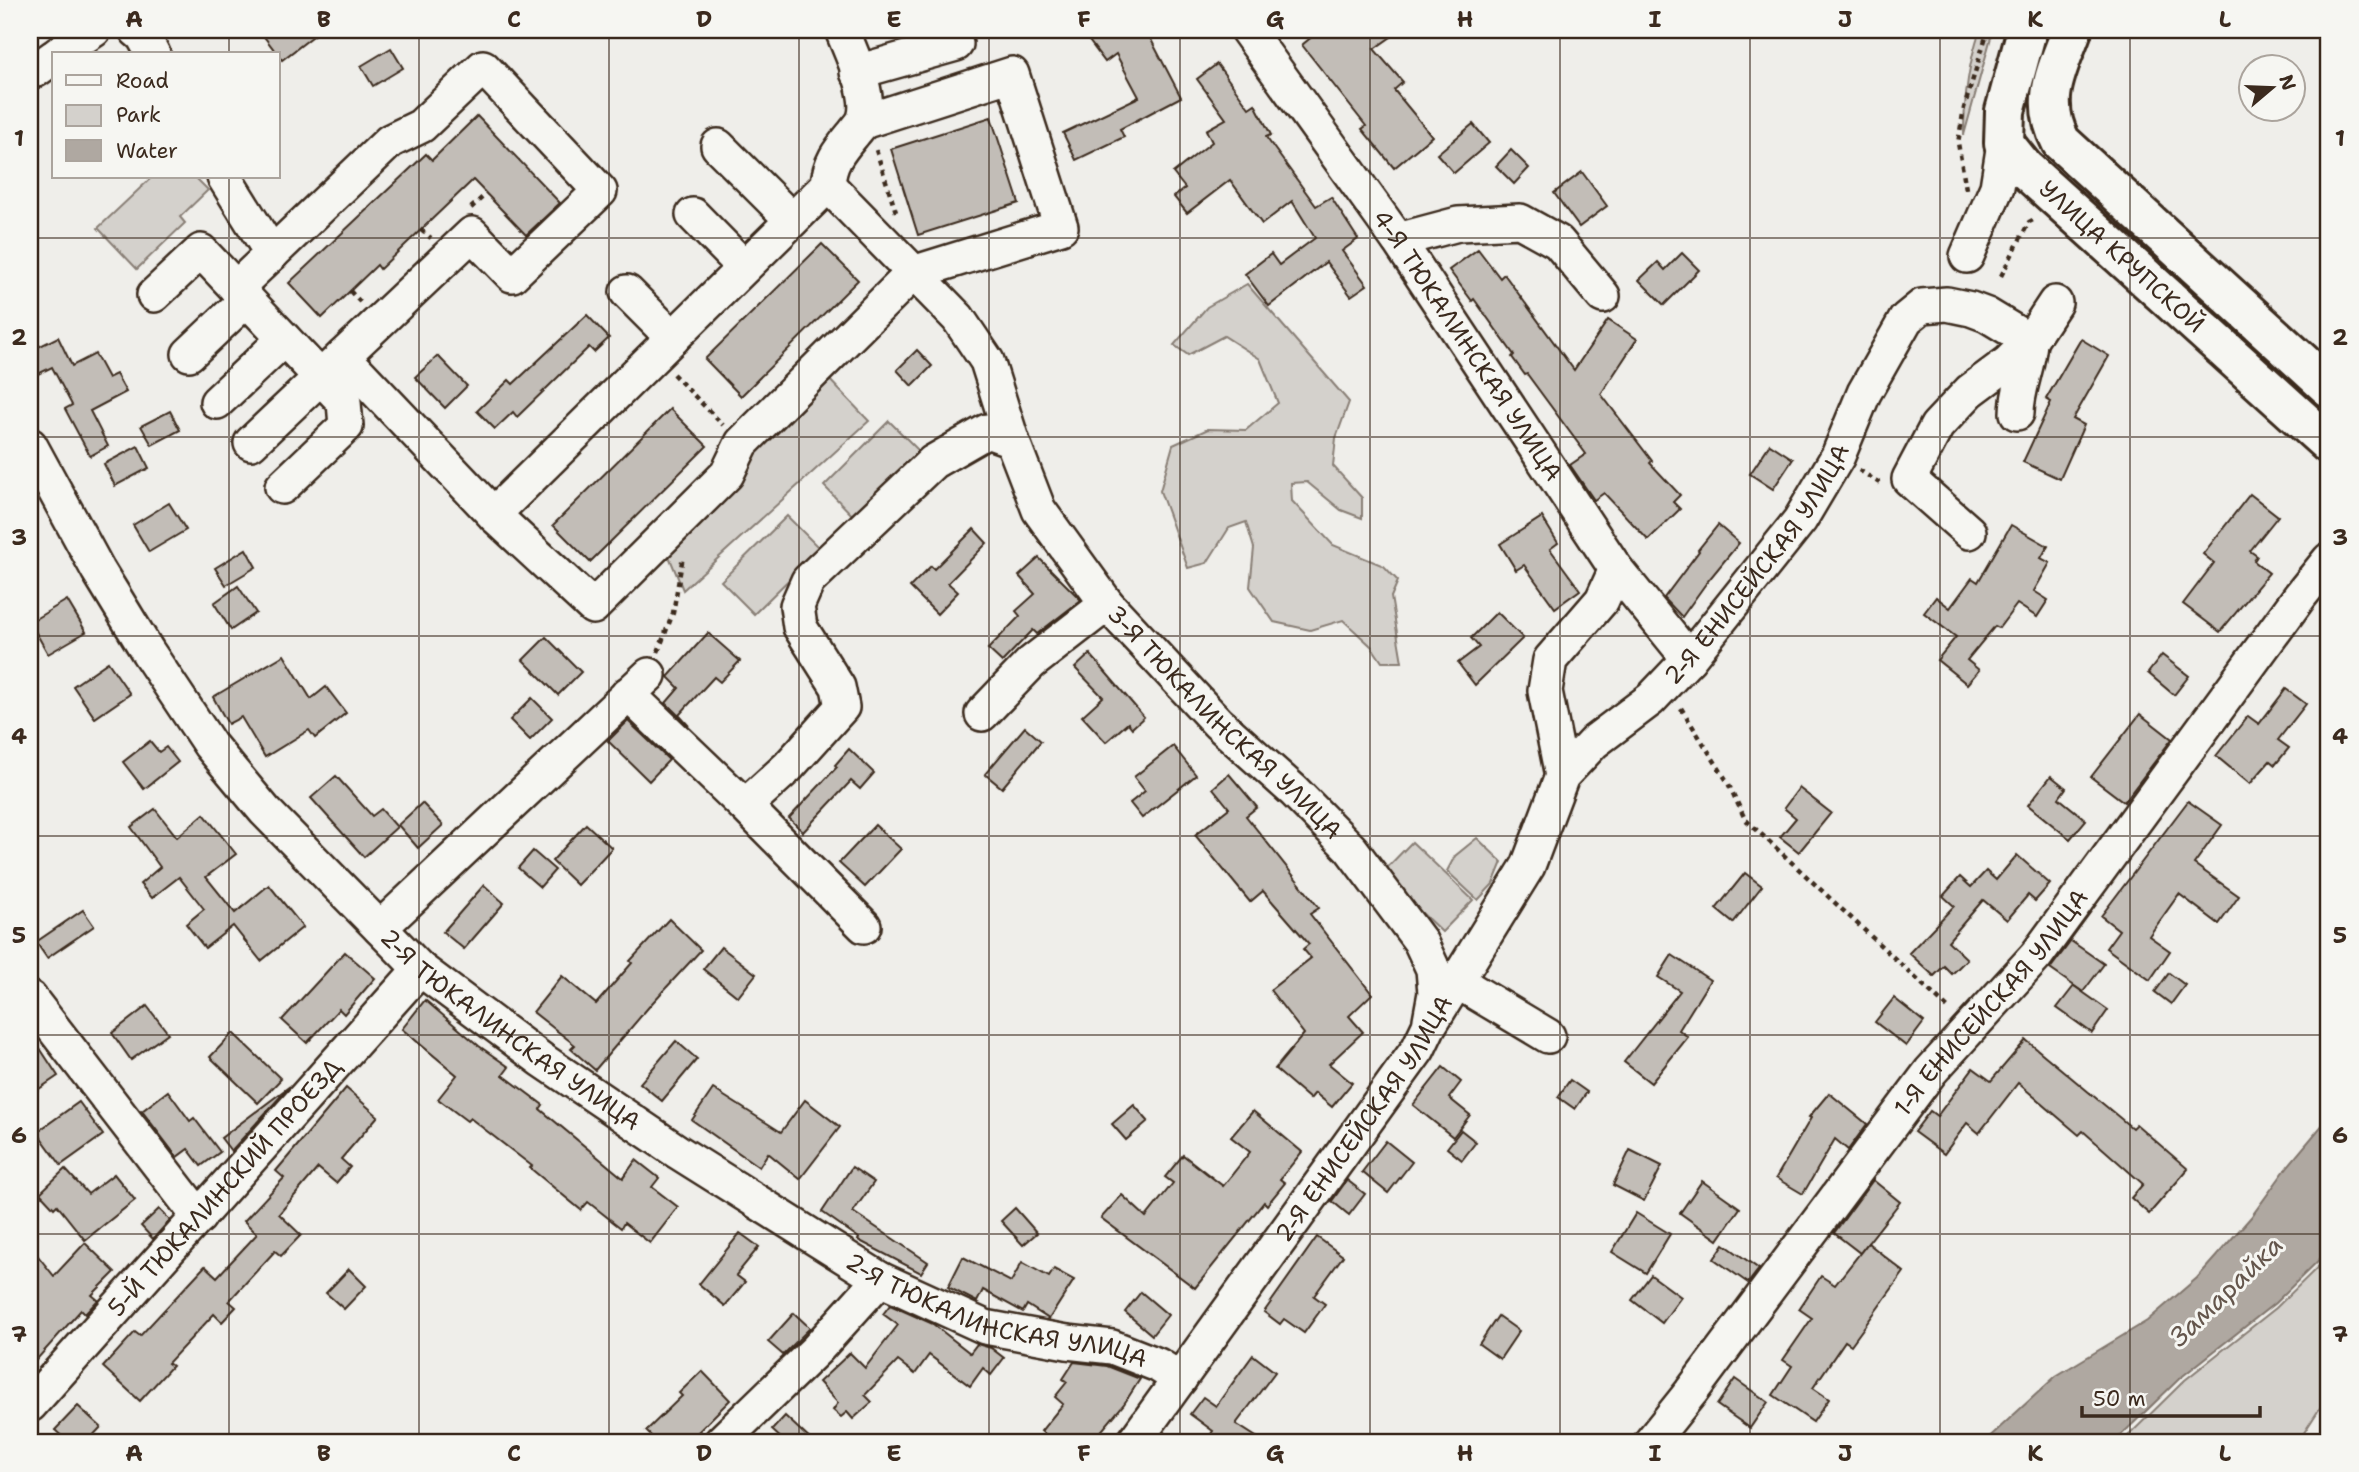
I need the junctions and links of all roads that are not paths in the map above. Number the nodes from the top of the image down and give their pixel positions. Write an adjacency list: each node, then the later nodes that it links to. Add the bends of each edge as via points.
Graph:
1 (94, 30): 8 (street)
2 (136, 30): 9 (street)
3 (842, 30): 12 (street)
4 (1247, 30): 20 (street, 4-Я ТЮКАЛИНСКАЯ УЛИЦА)
5 (2027, 30): 14 (main road, via 2005,111)
6 (2072, 30): 35 (main road, УЛИЦА КРУПСКОЙ, via 2053,81 2049,109 2061,142)
7 (956, 44): 12 (street)
8 (62, 52)
9 (152, 52)
10 (52, 59): 11 (street)
11 (30, 69)
12 (857, 72): 13 (street)
13 (869, 133): 17 (street, via 834,158); 24 (street, via 1013,74 1061,227)
14 (2004, 143): 22 (street, via 1997,187); 40 (main road, УЛИЦА КРУПСКОЙ, via 2024,168)
15 (719, 146): 19 (street)
16 (225, 178): 21 (street)
17 (828, 185): 19 (street); 24 (street, 3-Я ТЮКАЛИНСКАЯ УЛИЦА)
18 (693, 215): 23 (street)
19 (792, 220): 23 (street)
20 (1398, 240): 28 (street, via 1458,224 1520,221 1558,242); 46 (street, 4-Я ТЮКАЛИНСКАЯ УЛИЦА)
21 (271, 254): 26 (street); 34 (street, via 390,141 421,126 483,67 600,191 512,275 472,234)
22 (1967, 256)
23 (744, 267): 32 (street)
24 (914, 273): 38 (street, 3-Я ТЮКАЛИНСКАЯ УЛИЦА, via 958,318 987,361); 43 (street, via 741,443 727,474 593,607)
25 (627, 292): 32 (street)
26 (241, 294): 27 (street, via 201,251); 30 (street); 33 (street)
27 (155, 295)
28 (1603, 296)
29 (2055, 303): 31 (street)
30 (284, 339): 34 (street); 36 (street)
31 (2030, 341): 37 (street); 44 (street, via 1970,391 1937,426 1909,479); 48 (street, 2-Я ЕНИСЕЙСКАЯ УЛИЦА, via 1987,315 1947,304 1922,306 1906,319 1864,393 1838,456 1800,520 1764,546)
32 (664, 347): 43 (street)
33 (189, 354)
34 (332, 367): 39 (street); 42 (street, via 344,402 346,426); 43 (street)
35 (2329, 387)
36 (217, 402)
37 (2017, 413)
38 (999, 435): 47 (street, 3-Я ТЮКАЛИНСКАЯ УЛИЦА, via 1039,510); 51 (street, via 933,462 807,581 797,606 800,627 838,687 842,707)
39 (251, 443)
40 (2329, 444)
41 (30, 445): 53 (street, 2-Я ТЮКАЛИНСКАЯ УЛИЦА, via 98,570 211,745 265,811)
42 (282, 487)
43 (495, 516)
44 (1969, 532)
45 (2329, 560): 65 (street, 1-Я ЕНИСЕЙСКАЯ УЛИЦА, via 2036,956 1931,1071)
46 (1616, 569): 48 (street, 4-Я ТЮКАЛИНСКАЯ УЛИЦА); 50 (street, via 1602,600 1550,660 1545,691)
47 (1107, 604): 49 (street, via 1031,663); 57 (street, 3-Я ТЮКАЛИНСКАЯ УЛИЦА, via 1217,723 1351,849 1420,941 1433,970 1435,993)
48 (1680, 668): 50 (street, 2-Я ЕНИСЕЙСКАЯ УЛИЦА)
49 (982, 713)
50 (1562, 776): 55 (street, 2-Я ЕНИСЕЙСКАЯ УЛИЦА, via 1528,866)
51 (746, 806): 52 (street); 53 (street, via 639,685)
52 (863, 926)
53 (380, 928): 54 (street, 2-Я ТЮКАЛИНСКАЯ УЛИЦА)
54 (420, 968): 59 (street, 5-Й ТЮКАЛИНСКИЙ ПРОЕЗД); 60 (street, 2-Я ТЮКАЛИНСКАЯ УЛИЦА, via 542,1060 678,1152)
55 (1458, 982): 57 (street, 2-Я ЕНИСЕЙСКАЯ УЛИЦА); 58 (street)
56 (30, 998): 59 (street)
57 (1429, 1026): 61 (street, 2-Я ЕНИСЕЙСКАЯ УЛИЦА, via 1399,1076)
58 (1548, 1036)
59 (200, 1217): 62 (street, 5-Й ТЮКАЛИНСКИЙ ПРОЕЗД)
60 (880, 1279): 61 (street, 2-Я ТЮКАЛИНСКАЯ УЛИЦА, via 985,1327 1112,1347 1158,1364); 63 (street, via 817,1349)
61 (1180, 1379): 64 (street, 2-Я ЕНИСЕЙСКАЯ УЛИЦА)
62 (30, 1405)
63 (720, 1442)
64 (1134, 1442)
65 (1651, 1442)

